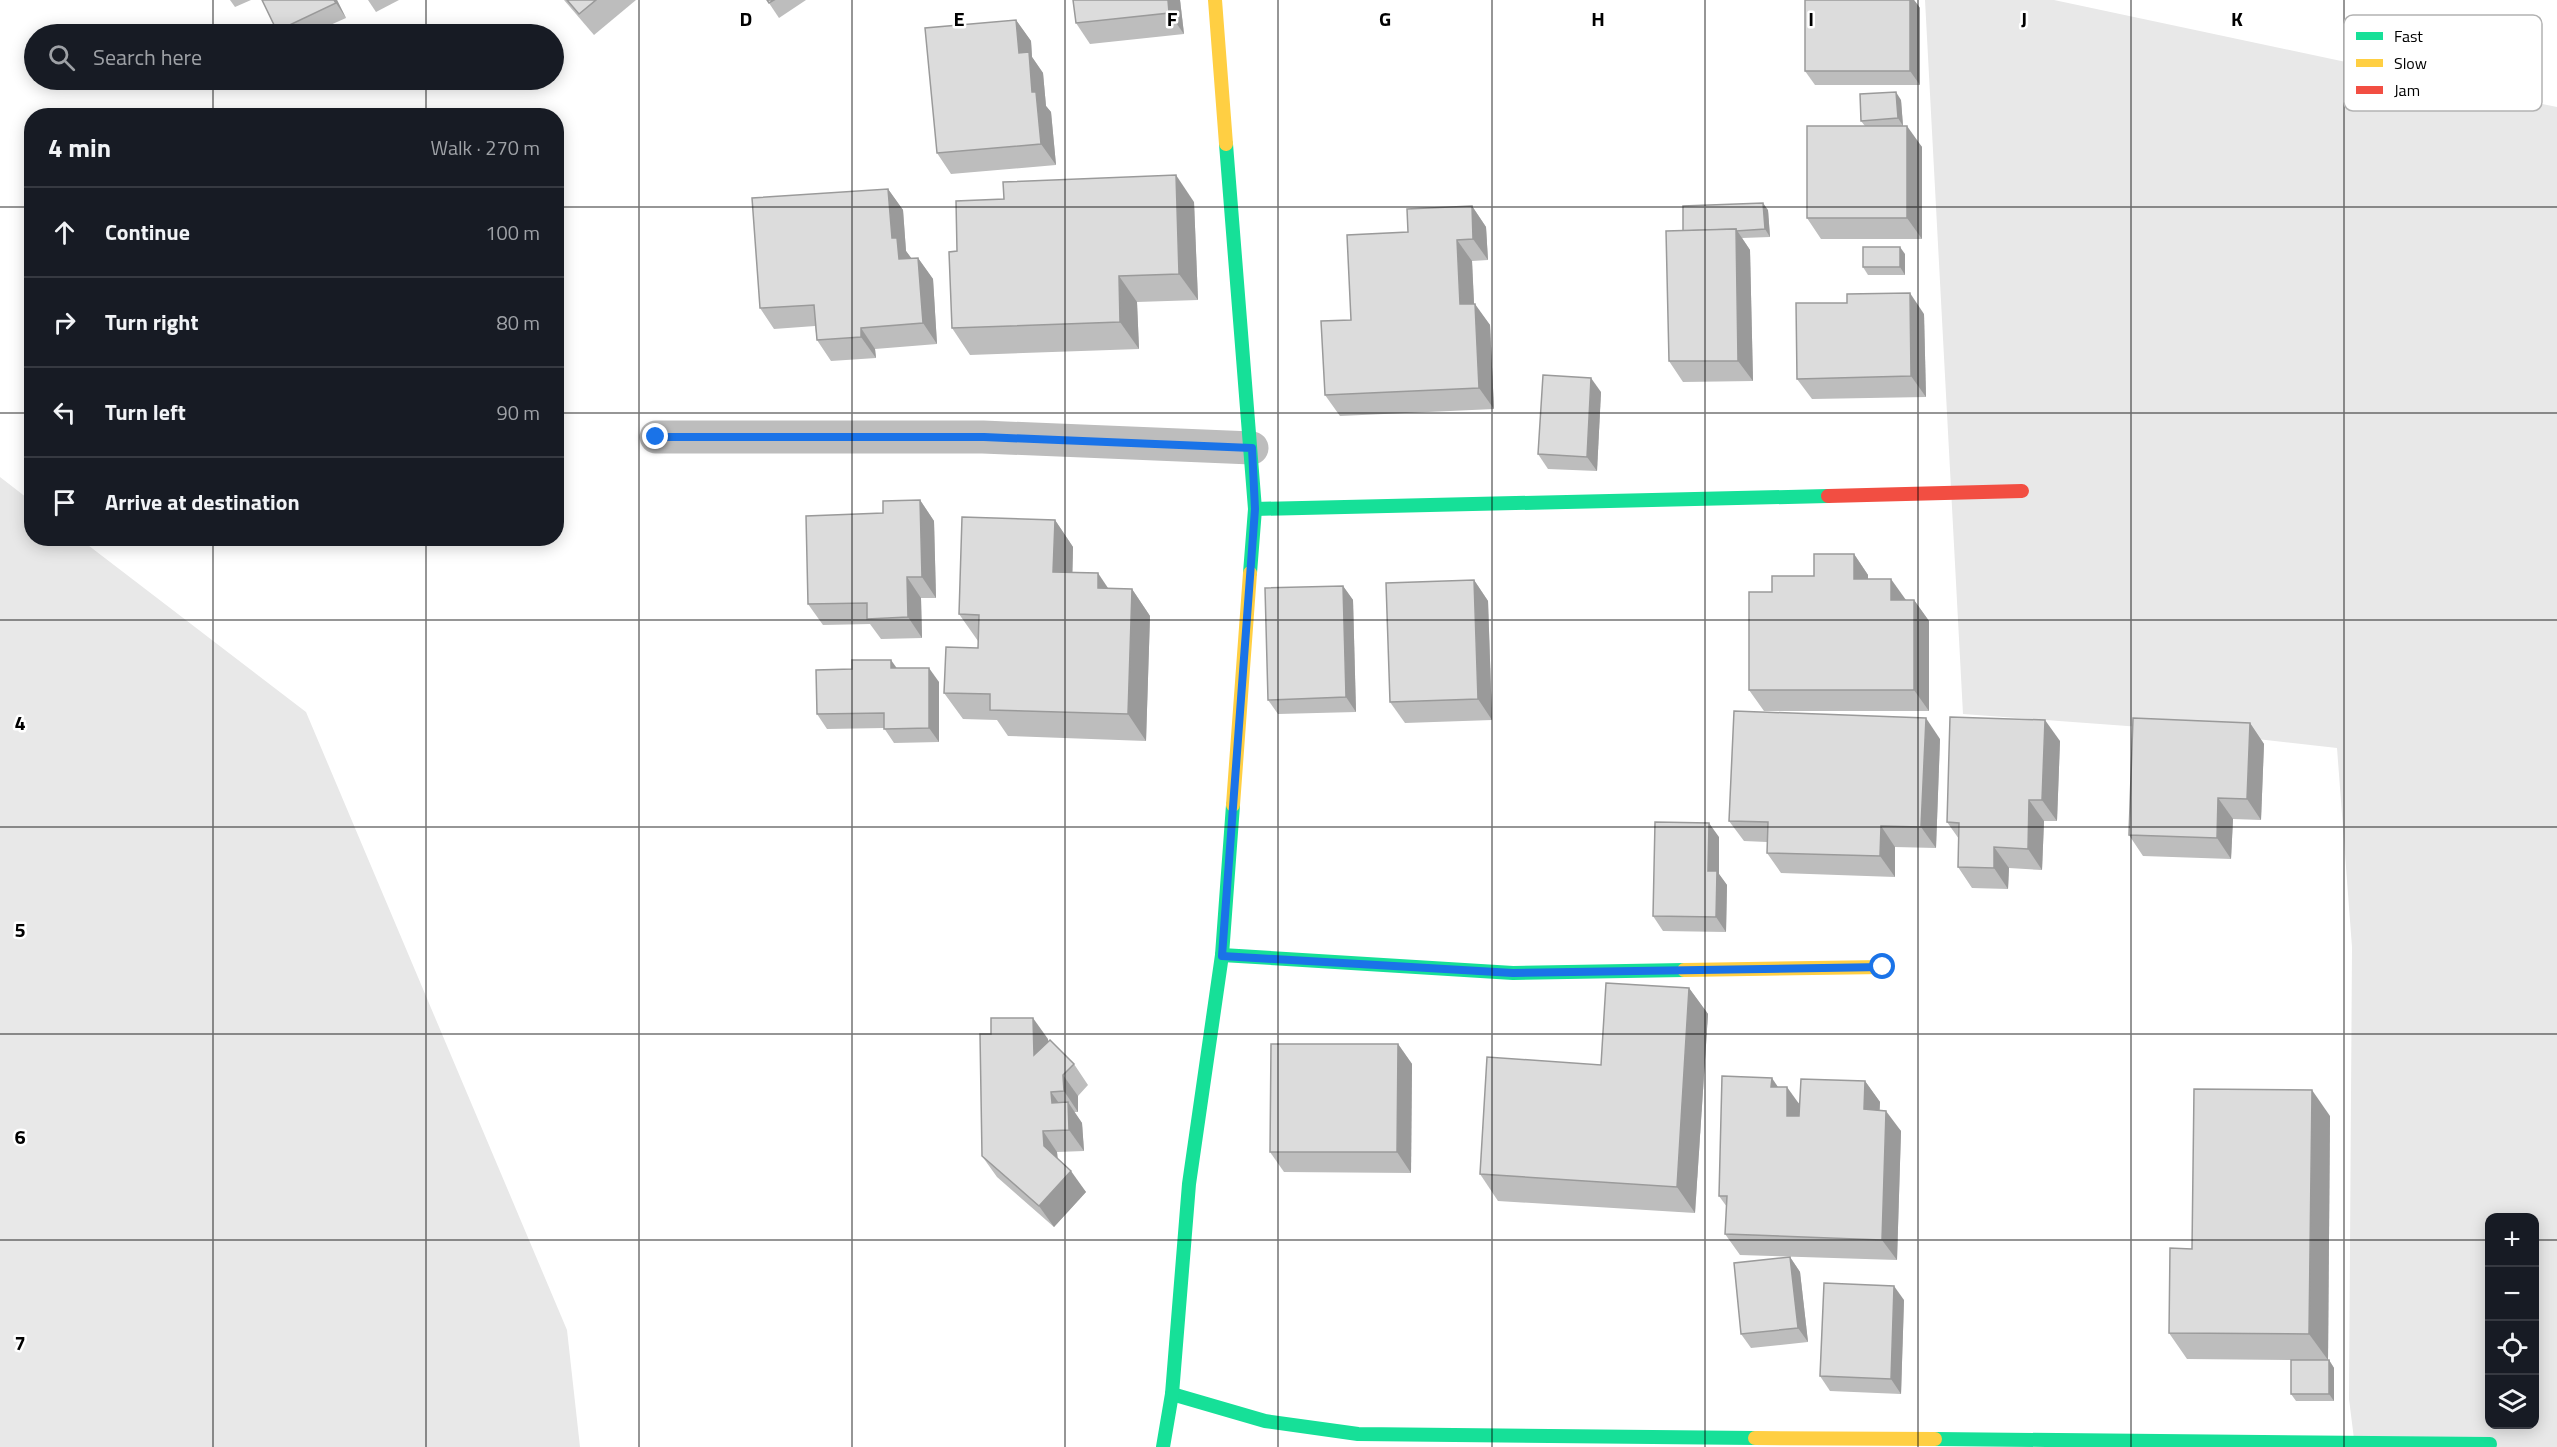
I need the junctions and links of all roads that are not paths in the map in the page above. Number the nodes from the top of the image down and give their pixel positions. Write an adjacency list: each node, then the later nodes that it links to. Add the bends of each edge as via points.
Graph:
1 (1215, 0): 3 (street)
2 (656, 437): 3 (street, via 984,437)
3 (1252, 448): 5 (street)
4 (2022, 491): 5 (street)
5 (1255, 509): 6 (street)
6 (1222, 956): 7 (street, via 1513,973); 8 (street, via 1189,1184)
7 (1883, 967)
8 (1172, 1394): 9 (street, via 1265,1421 1358,1434); 10 (street)
9 (2490, 1444)
10 (1163, 1447)

